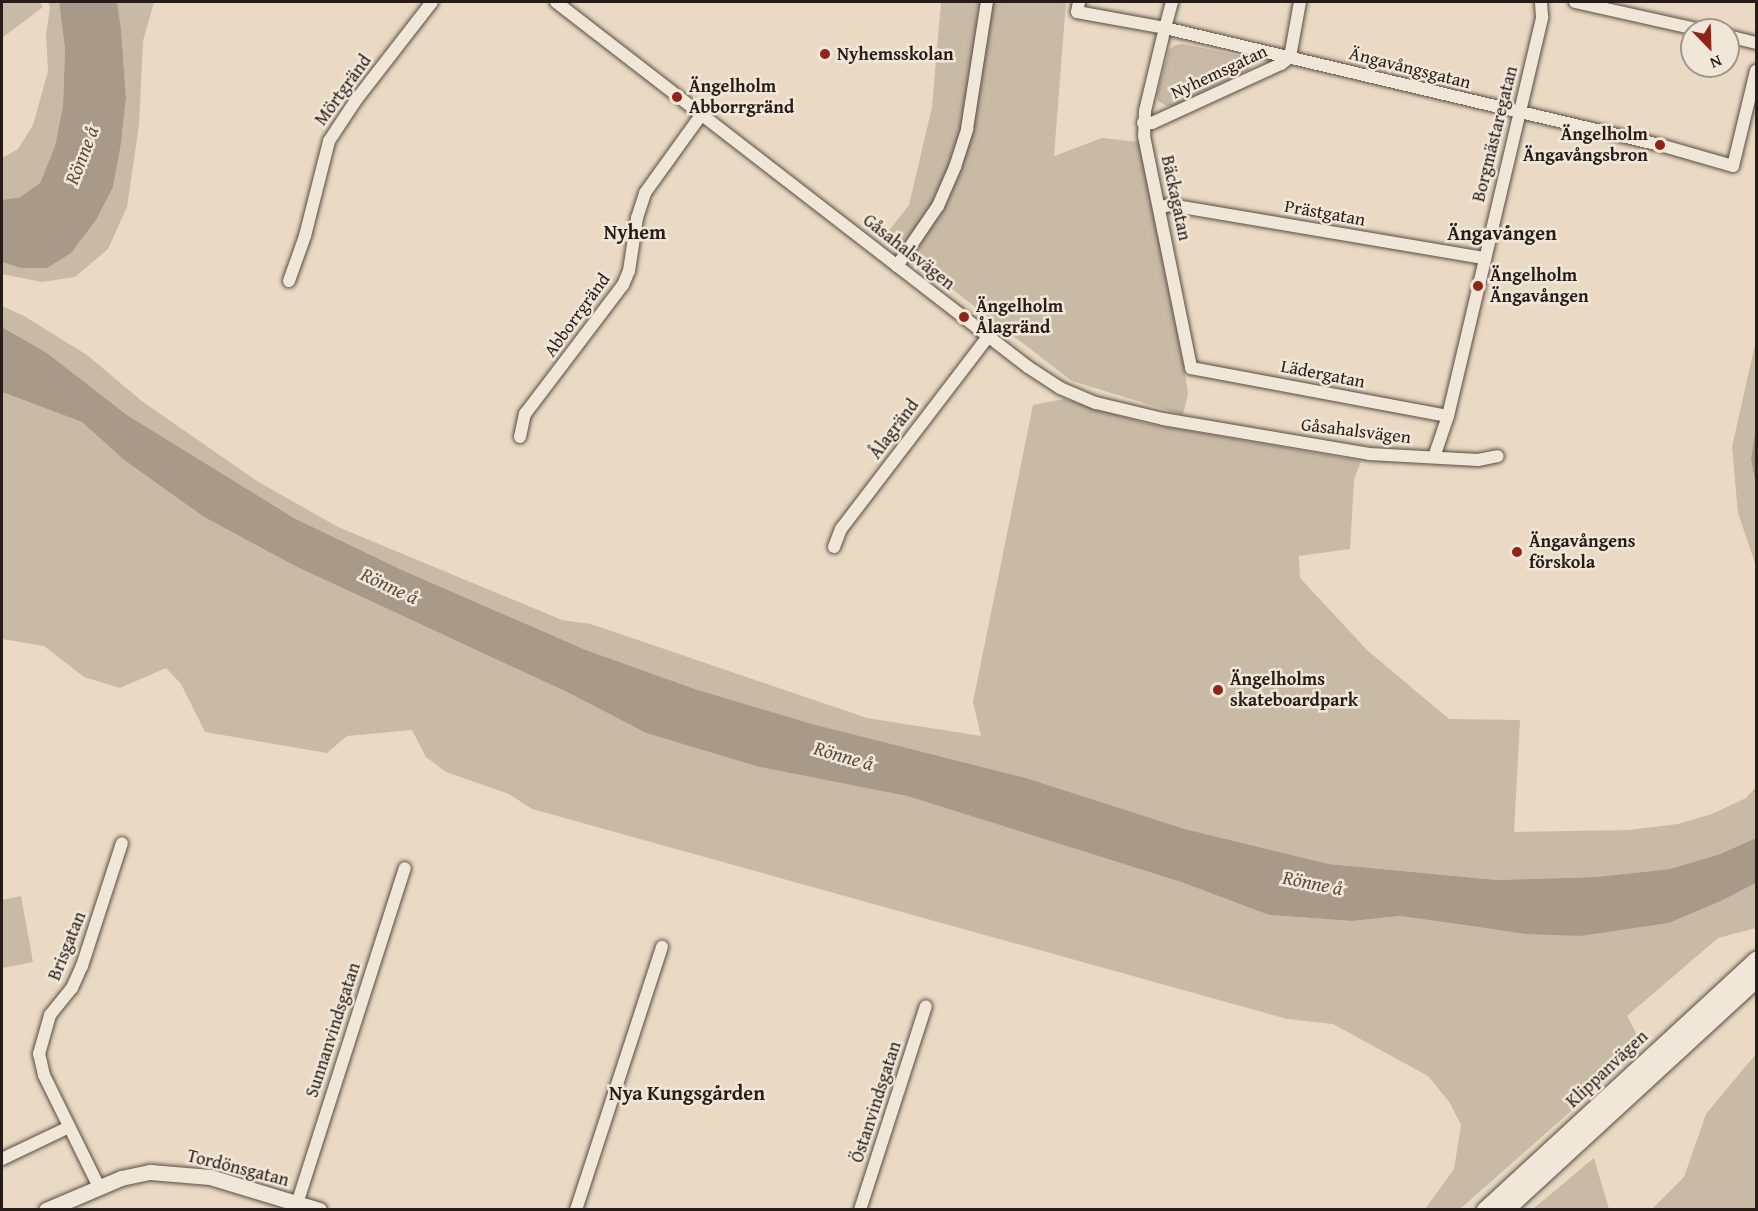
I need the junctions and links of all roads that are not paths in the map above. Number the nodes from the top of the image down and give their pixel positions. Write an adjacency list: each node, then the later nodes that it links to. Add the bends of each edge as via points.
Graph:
1 (432, 2): 21 (street, Mörtgränd, via 329,141 305,236)
2 (556, 2): 16 (street, Gåsahalsvägen)
3 (987, 2): 20 (street, via 967,129 955,166 938,206)
4 (1172, 2): 10 (street, Bäckagatan)
5 (1300, 2): 13 (street, Nyhemsgatan)
6 (1541, 2): 15 (street, Borgmästaregatan, via 1542,17)
7 (1575, 2): 9 (street)
8 (1078, 7): 10 (street, Ängavångsgatan)
9 (1680, 26)
10 (1164, 32): 13 (street, Ängavångsgatan); 17 (street, Bäckagatan)
11 (1740, 39): 12 (street)
12 (1756, 43)
13 (1290, 57): 15 (street, Ängavångsgatan); 17 (street, Nyhemsgatan, via 1152,123)
14 (1756, 71): 15 (street, Ängavångsgatan, via 1733,166)
15 (1518, 113): 19 (street, Borgmästaregatan)
16 (701, 114): 20 (street, Gåsahalsvägen); 25 (street, Abborrgränd, via 645,194 623,285 525,414)
17 (1143, 123): 18 (street, Bäckagatan)
18 (1160, 207): 19 (street, Prästgatan, via 1170,205); 23 (street, Bäckagatan)
19 (1484, 258): 24 (street, Borgmästaregatan)
20 (897, 266): 22 (street, Gåsahalsvägen)
21 (289, 281)
22 (988, 337): 27 (street, Gåsahalsvägen, via 1060,388 1096,403 1163,419 1359,452); 28 (street, Ålagränd, via 841,529)
23 (1191, 368): 24 (street, Lädergatan)
24 (1448, 416): 27 (street, Borgmästaregatan)
25 (520, 437)
26 (1498, 456): 27 (street, Gåsahalsvägen, via 1478,460)
27 (1434, 457)
28 (834, 547)
29 (122, 843): 35 (street, Brisgatan, via 82,966 72,988 50,1015 40,1047 41,1069)
30 (405, 868): 38 (street, Sunnanvindsgatan)
31 (662, 947): 41 (street)
32 (1756, 960): 43 (main road, Klippanvägen)
33 (1756, 980): 44 (main road, Klippanvägen)
34 (926, 1006): 42 (street, Östanvindsgatan)
35 (69, 1128): 36 (street); 37 (street, Brisgatan)
36 (2, 1159)
37 (99, 1187): 38 (street, Tordönsgatan, via 139,1173 175,1173 210,1177); 39 (street, Tordönsgatan)
38 (296, 1206): 40 (street, Tordönsgatan)
39 (46, 1209)
40 (319, 1209)
41 (576, 1209)
42 (860, 1209)
43 (1485, 1209)
44 (1506, 1209)

